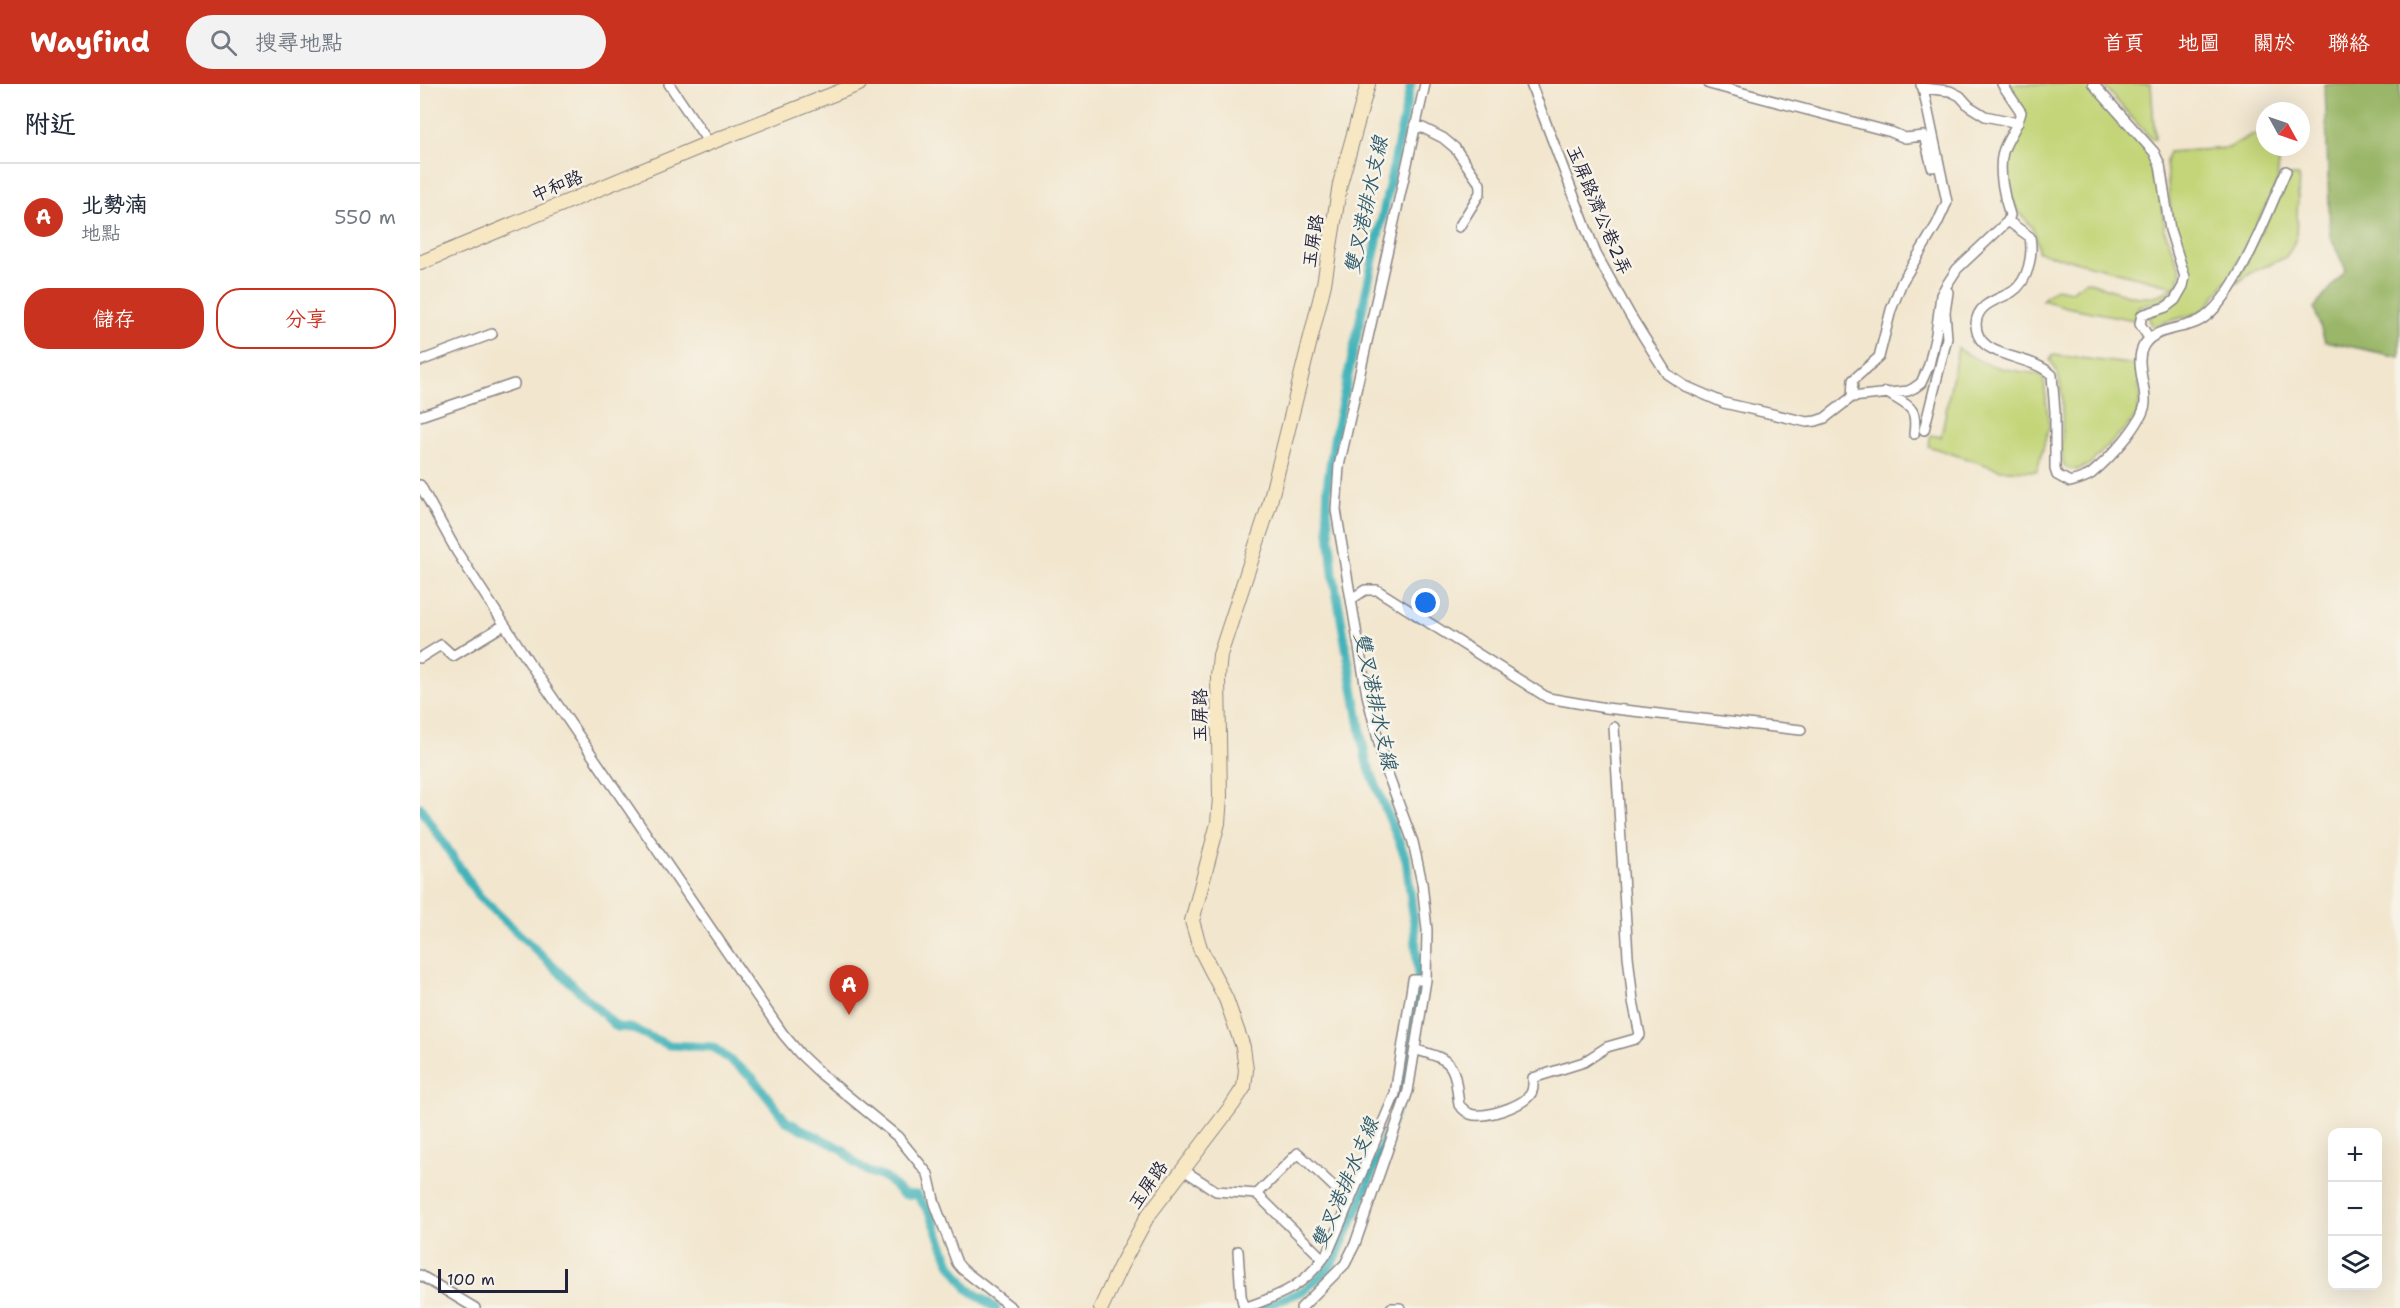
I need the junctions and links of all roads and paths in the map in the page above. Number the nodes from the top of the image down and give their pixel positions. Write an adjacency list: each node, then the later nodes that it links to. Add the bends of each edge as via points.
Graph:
1 (669, 84): 12 (street)
2 (859, 84): 12 (street, 中和路)
3 (1368, 84): 36 (street, 玉屏路, via 1340,184 1324,284 1269,506 1220,655 1218,823 1192,921 1200,948 1226,999 1243,1047 1246,1070 1244,1087)
4 (1425, 84): 11 (street)
5 (1531, 84): 24 (street, 玉屏路濟公巷2弄, via 1602,266 1667,374 1724,403 1807,422 1825,418)
6 (1708, 84): 13 (street, via 1905,138 1924,136 1932,167)
7 (2002, 84): 10 (street, via 2020,112)
8 (2093, 84): 20 (street, via 2159,158 2170,230 2185,278 2175,300 2142,315 2140,324)
9 (1922, 86): 10 (street, via 1950,91 1985,116); 13 (street)
10 (2018, 123): 15 (street, via 2002,153)
11 (1415, 124): 16 (street, via 1455,148 1479,184 1480,194); 29 (street, via 1339,466 1336,510)
12 (709, 143): 17 (street, 中和路)
13 (1939, 166): 24 (street, via 1947,202 1902,282 1880,357 1853,380)
14 (2286, 171): 20 (street, via 2235,280 2214,310 2195,324)
15 (2008, 221): 18 (street, 玉屏路濟公巷2弄); 20 (street, via 2030,237 2032,257 2013,291 1980,312 1976,322 1978,333 1994,351 2039,364 2052,375 2055,469 2063,480 2070,482 2091,474 2134,429 2144,409 2140,357)
16 (1459, 227)
17 (420, 263)
18 (1957, 269): 23 (street, 玉屏路濟公巷2弄, via 1941,295 1933,352 1925,377 1908,391); 26 (street, via 1948,292 1947,338)
19 (492, 334): 21 (street)
20 (2149, 338)
21 (420, 361)
22 (514, 384): 25 (street)
23 (1886, 392): 24 (street, 玉屏路濟公巷2弄); 27 (street, via 1913,410 1917,417)
24 (1852, 397)
25 (420, 416)
26 (1924, 430)
27 (1914, 434)
28 (420, 485): 30 (street)
29 (1353, 598): 33 (street, via 1365,590 1377,590 1548,698); 34 (street, via 1367,695 1422,883 1427,930)
30 (504, 625): 31 (street, via 453,656 441,645); 43 (street, via 783,1034 821,1074 898,1137 928,1174 957,1263)
31 (420, 658)
32 (1614, 727): 35 (street, via 1629,956 1640,1035 1607,1047 1584,1062 1533,1078 1528,1098 1483,1116 1469,1114 1459,1105 1457,1079 1451,1066 1441,1057)
33 (1802, 730)
34 (1426, 980): 35 (street); 38 (street, via 1413,980 1395,1094)
35 (1416, 1050): 46 (street, via 1408,1091 1355,1244 1345,1264)
36 (1182, 1169): 37 (street, via 1216,1191); 44 (street, 玉屏路, via 1147,1217)
37 (1257, 1194): 38 (street, via 1298,1153); 40 (street)
38 (1350, 1202): 40 (street)
39 (1238, 1251): 45 (street)
40 (1323, 1259): 45 (street, via 1298,1285)
41 (420, 1275): 42 (street)
42 (475, 1308)
43 (1012, 1308)
44 (1101, 1308)
45 (1244, 1308)
46 (1301, 1308)
47 (1391, 1308): 48 (street)
48 (1400, 1308)

